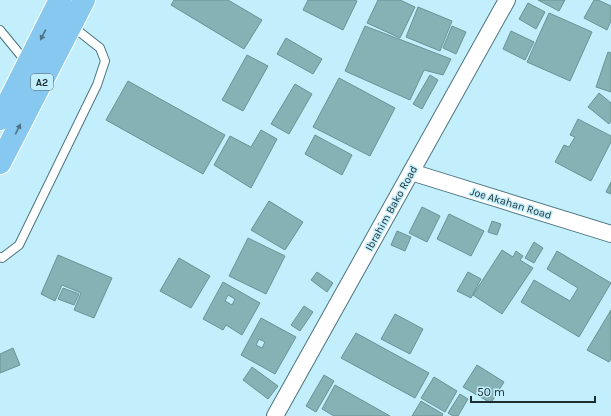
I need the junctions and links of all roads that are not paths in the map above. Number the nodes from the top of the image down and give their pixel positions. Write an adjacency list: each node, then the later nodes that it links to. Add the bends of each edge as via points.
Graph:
1 (60, 0): 6 (highway, A2, one-way to 6)
2 (84, 0): 4 (highway, A2)
3 (507, 0): 9 (street, Ibrahim Bako Road)
4 (71, 25): 8 (highway, A2, one-way to 4); 11 (lane, via 100,48 105,61 98,85 19,245)
5 (0, 30): 6 (lane)
6 (28, 64): 7 (highway, A2)
7 (0, 119)
8 (0, 163)
9 (411, 172): 10 (street, Joe Akahan Road); 12 (street, Ibrahim Bako Road)
10 (611, 234)
11 (0, 257)
12 (275, 416)

